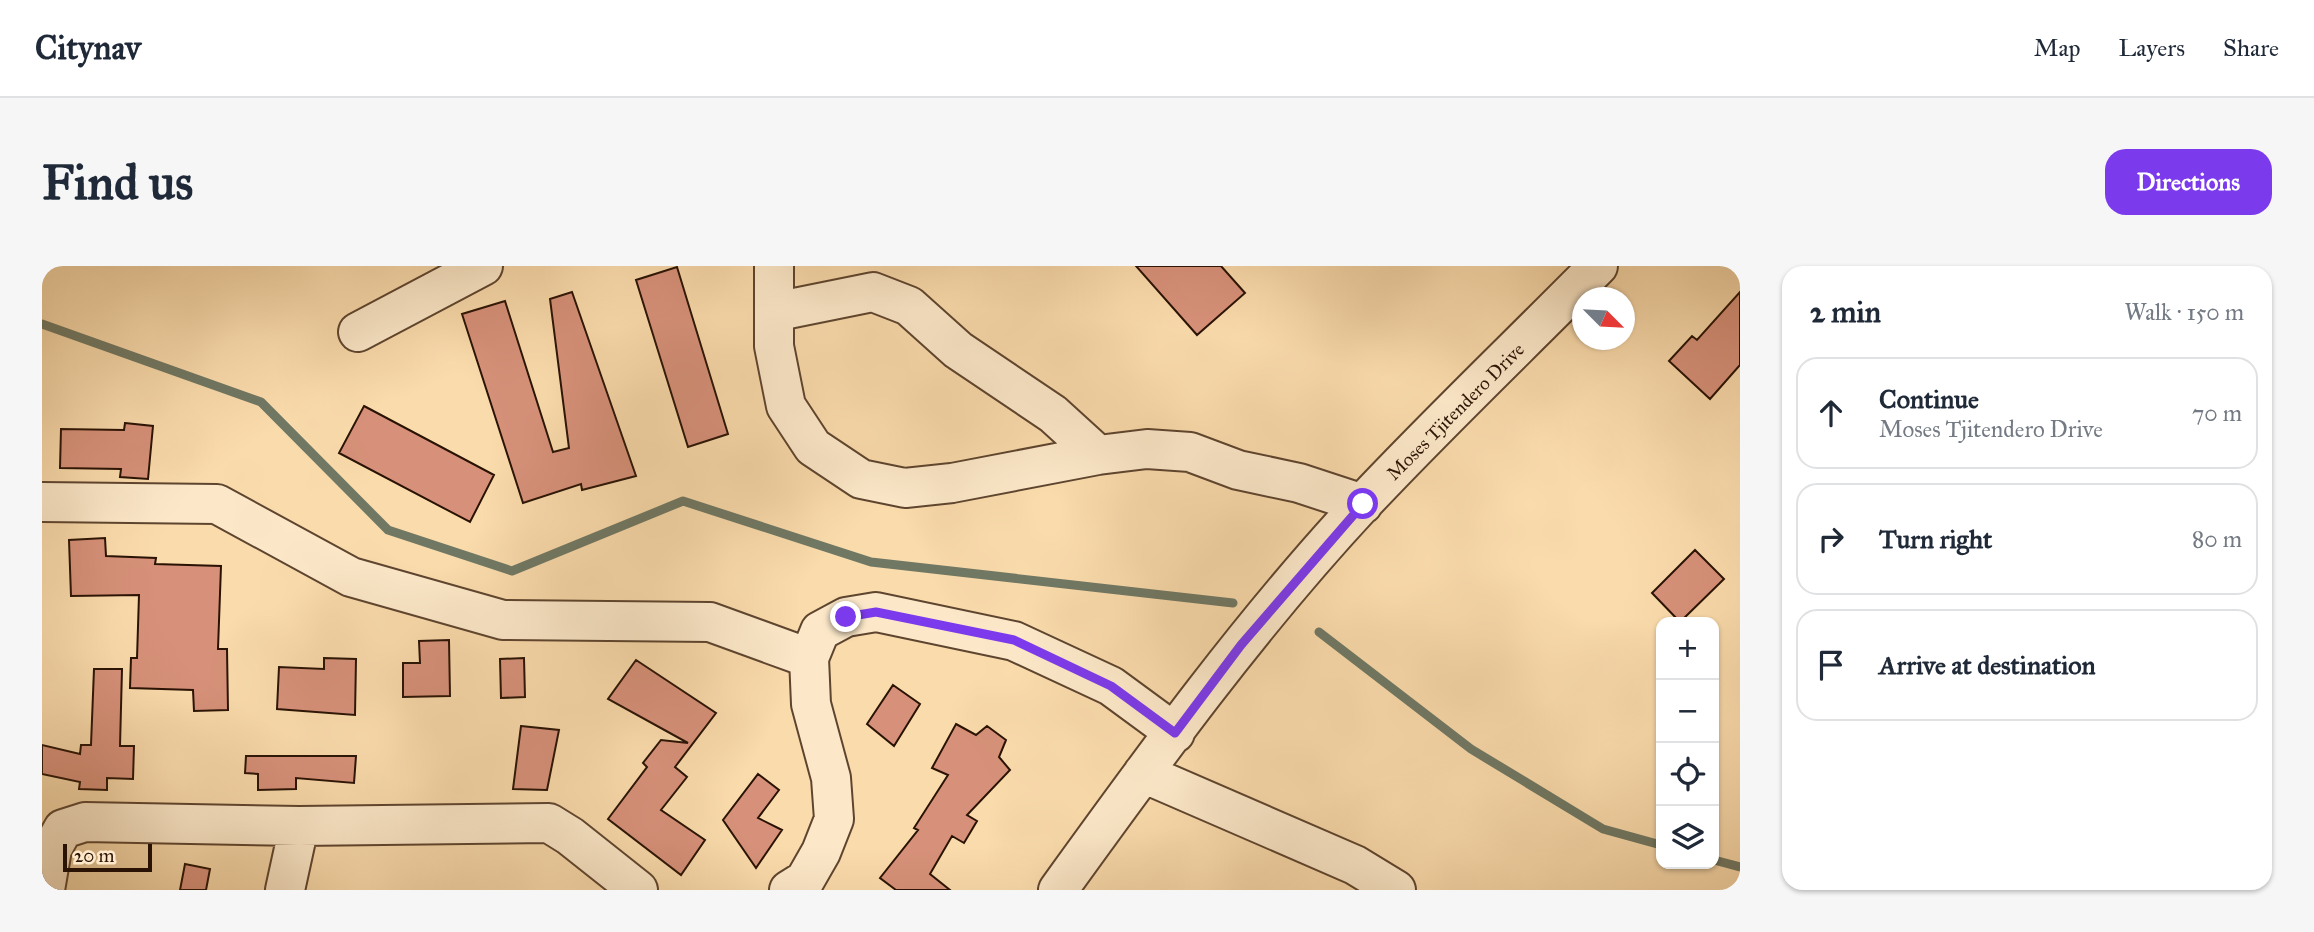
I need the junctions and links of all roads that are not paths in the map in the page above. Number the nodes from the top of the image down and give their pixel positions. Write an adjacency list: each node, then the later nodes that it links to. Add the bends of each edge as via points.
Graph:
1 (483, 266): 5 (street)
2 (774, 266): 4 (street)
3 (1598, 266): 8 (street, Moses Tjitendero Drive)
4 (774, 312): 6 (street, via 873,292 909,306 958,350 1053,414); 6 (street, via 774,346 786,406 813,447 861,479 905,488)
5 (358, 332)
6 (1098, 455): 8 (street, via 1147,449 1189,453)
7 (42, 502): 9 (street, via 217,504 351,577 503,620 710,622)
8 (1363, 504): 10 (street, Moses Tjitendero Drive, via 1241,645)
9 (809, 658): 10 (street, via 820,631 846,617 876,612 1014,640 1111,686); 17 (street, via 811,704 831,778 834,819 805,880)
10 (1175, 733): 11 (street, Moses Tjitendero Drive)
11 (1143, 773): 18 (street, Moses Tjitendero Drive); 19 (street, via 1355,865)
12 (299, 826): 13 (street, via 86,822); 15 (street); 16 (street, via 549,823)
13 (53, 828): 14 (street)
14 (45, 890)
15 (285, 890)
16 (638, 890)
17 (789, 890)
18 (1058, 890)
19 (1396, 890)

